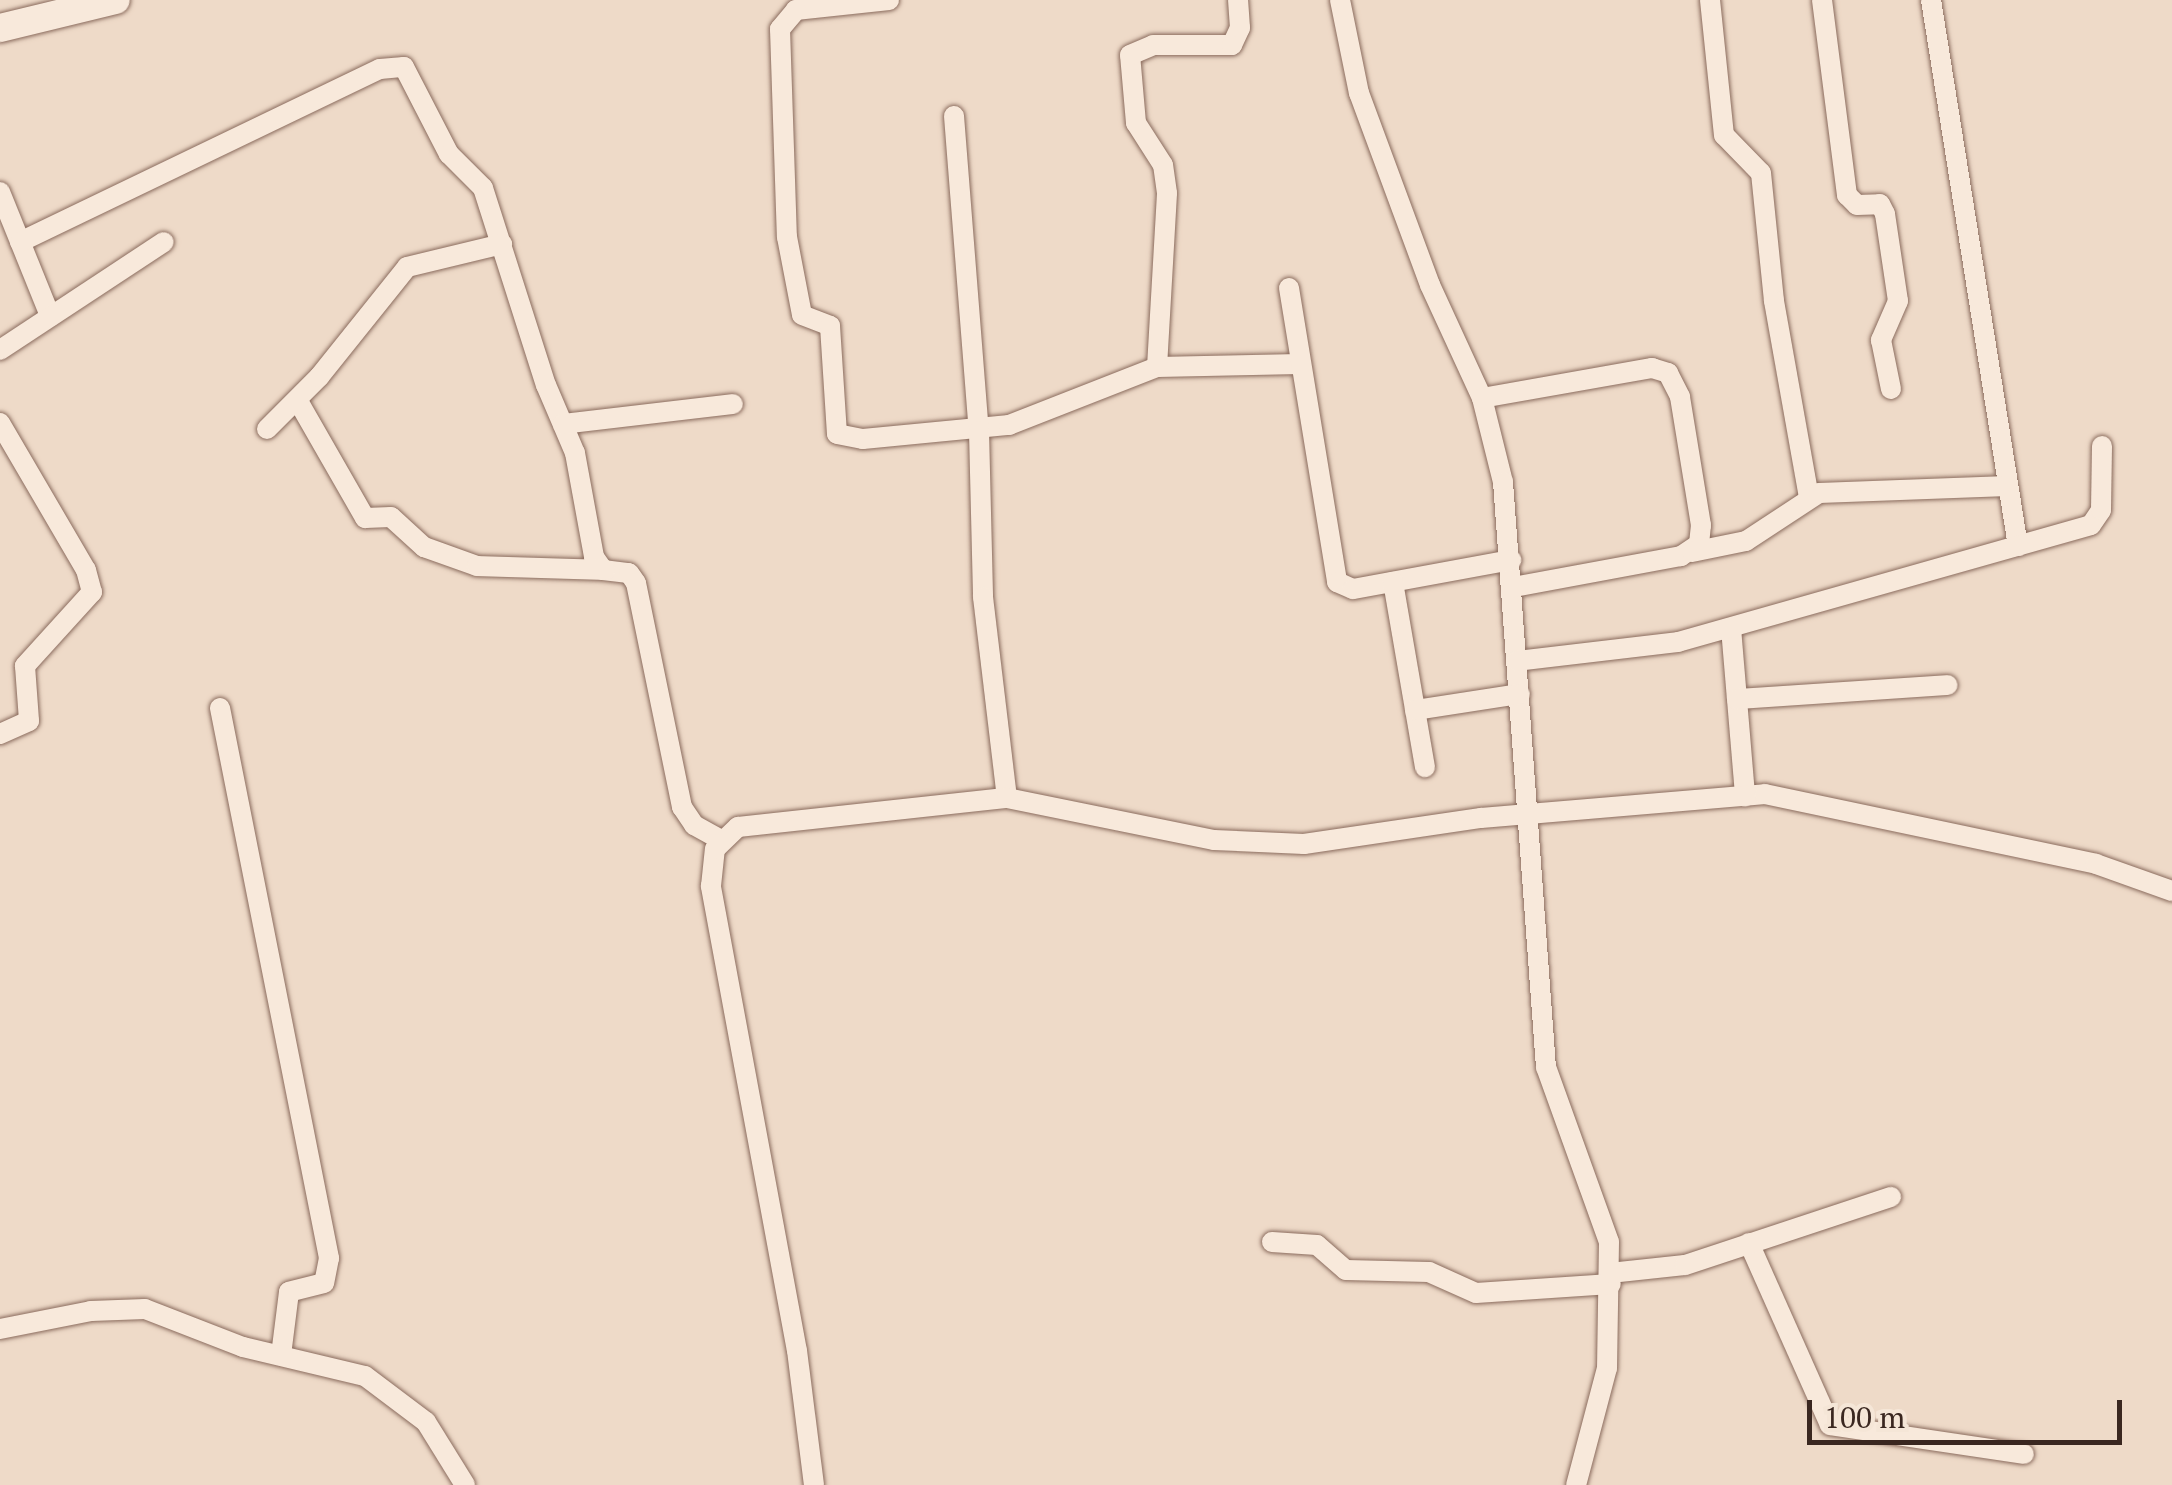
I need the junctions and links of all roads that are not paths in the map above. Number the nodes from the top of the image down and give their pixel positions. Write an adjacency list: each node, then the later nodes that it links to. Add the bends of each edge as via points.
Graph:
1 (116, 0): 8 (street)
2 (888, 0): 27 (street, via 796,10 782,19 786,219 800,311 830,326 842,438)
3 (1238, 0): 19 (street, via 1240,28 1232,45 1152,45 1130,54 1136,123 1163,165 1167,192)
4 (1340, 0): 21 (street, via 1359,93 1388,179)
5 (1710, 0): 30 (street, via 1724,135 1761,173 1776,318)
6 (1822, 0): 20 (street, via 1847,195 1857,205 1880,204 1886,214 1898,301 1881,340)
7 (1931, 0): 29 (street)
8 (63, 6): 9 (street)
9 (0, 28)
10 (954, 116): 27 (street)
11 (0, 192): 12 (street)
12 (20, 242): 14 (street, via 398,64 449,154 483,188); 16 (street)
13 (164, 242): 16 (street)
14 (502, 244): 22 (street, via 406,267); 25 (street)
15 (1289, 288): 18 (street)
16 (50, 316): 17 (street)
17 (0, 350)
18 (1300, 364): 19 (street); 35 (street, via 1332,575 1353,590)
19 (1157, 367): 27 (street, via 1050,413)
20 (1891, 390)
21 (1482, 398): 32 (street, via 1652,368 1668,373 1680,397 1701,525); 33 (street, via 1498,450)
22 (298, 401): 26 (street); 34 (street, via 364,518 391,517 424,546 478,566)
23 (733, 404): 25 (street)
24 (0, 423): 44 (street, via 86,570 92,592 26,666 30,722)
25 (564, 424): 34 (street, via 594,557)
26 (267, 429)
27 (978, 431): 47 (street, via 983,597)
28 (2102, 446): 31 (street, via 2098,520)
29 (2008, 486): 30 (street, via 1865,488); 31 (street)
30 (1809, 497): 32 (street, via 1746,541)
31 (2018, 546): 37 (street)
32 (1692, 552): 36 (street)
33 (1511, 560): 35 (street); 36 (street)
34 (605, 570): 49 (street, via 629,573 636,583 682,807 694,825)
35 (1393, 582): 43 (street)
36 (1513, 587): 38 (street)
37 (1730, 628): 38 (street, via 1678,642); 41 (street)
38 (1517, 661): 40 (street)
39 (1948, 685): 41 (street)
40 (1520, 694): 43 (street); 48 (street)
41 (1736, 700): 46 (street)
42 (220, 708): 56 (street, via 330,1268 320,1285 291,1288)
43 (1416, 710): 45 (street)
44 (0, 734)
45 (1425, 767)
46 (1745, 796): 48 (street); 50 (street, via 1784,795 2096,864)
47 (1007, 798): 48 (street, via 1071,816 1271,845); 49 (street, via 771,821 738,827)
48 (1528, 814): 54 (street, via 1546,1067 1609,1242)
49 (721, 840): 59 (street, via 711,859 711,886 798,1351)
50 (2172, 891)
51 (1891, 1197): 53 (street)
52 (1272, 1242): 54 (street, via 1317,1244 1346,1270 1429,1272 1476,1294)
53 (1750, 1243): 54 (street, via 1674,1268); 57 (street, via 1830,1425)
54 (1610, 1279): 60 (street, via 1607,1368)
55 (0, 1328): 56 (street, via 91,1311 145,1309)
56 (281, 1355): 58 (street, via 365,1376 390,1391 426,1422)
57 (2024, 1454)
58 (464, 1485)
59 (814, 1485)
60 (1576, 1485)

